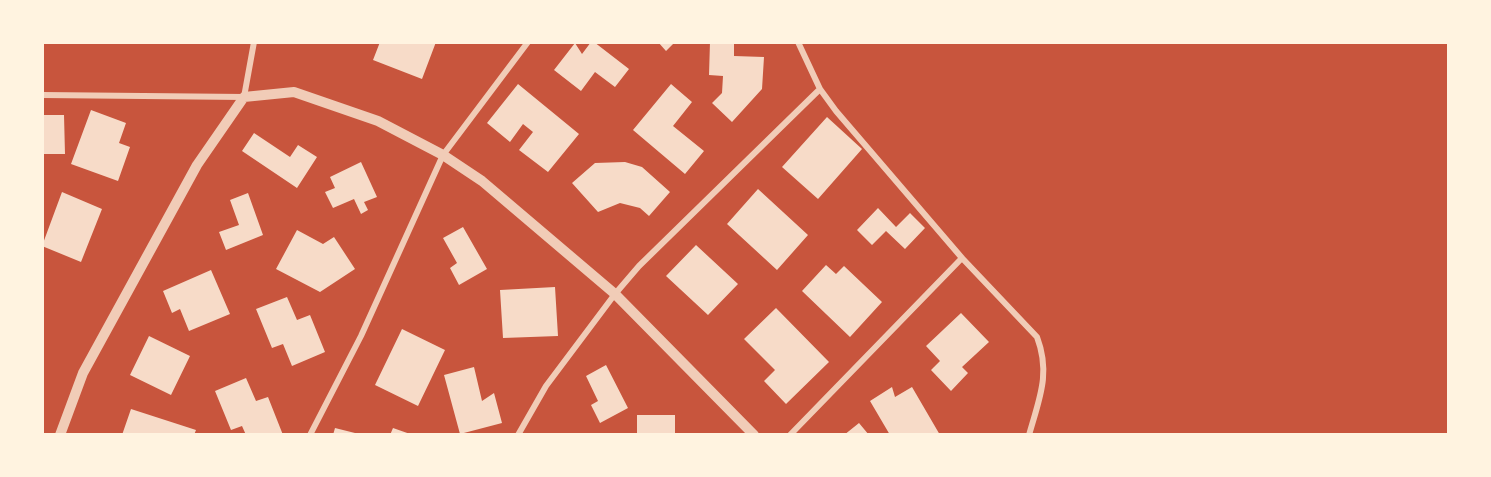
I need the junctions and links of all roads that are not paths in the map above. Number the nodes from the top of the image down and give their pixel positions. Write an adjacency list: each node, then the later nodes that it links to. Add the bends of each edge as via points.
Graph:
1 (254, 42): 6 (street)
2 (528, 42): 7 (street)
3 (798, 42): 4 (street)
4 (820, 90): 8 (street); 9 (street)
5 (42, 95): 6 (street)
6 (244, 97): 7 (street, via 294,92 378,121); 10 (street, via 197,165 83,373)
7 (442, 155): 9 (street, via 482,182); 11 (street, via 361,336)
8 (962, 258): 14 (street); 15 (street, via 1037,338 1043,353 1044,386)
9 (615, 294): 12 (street, via 546,386); 13 (street)
10 (60, 435)
11 (310, 435)
12 (518, 435)
13 (754, 435)
14 (790, 435)
15 (1029, 435)

